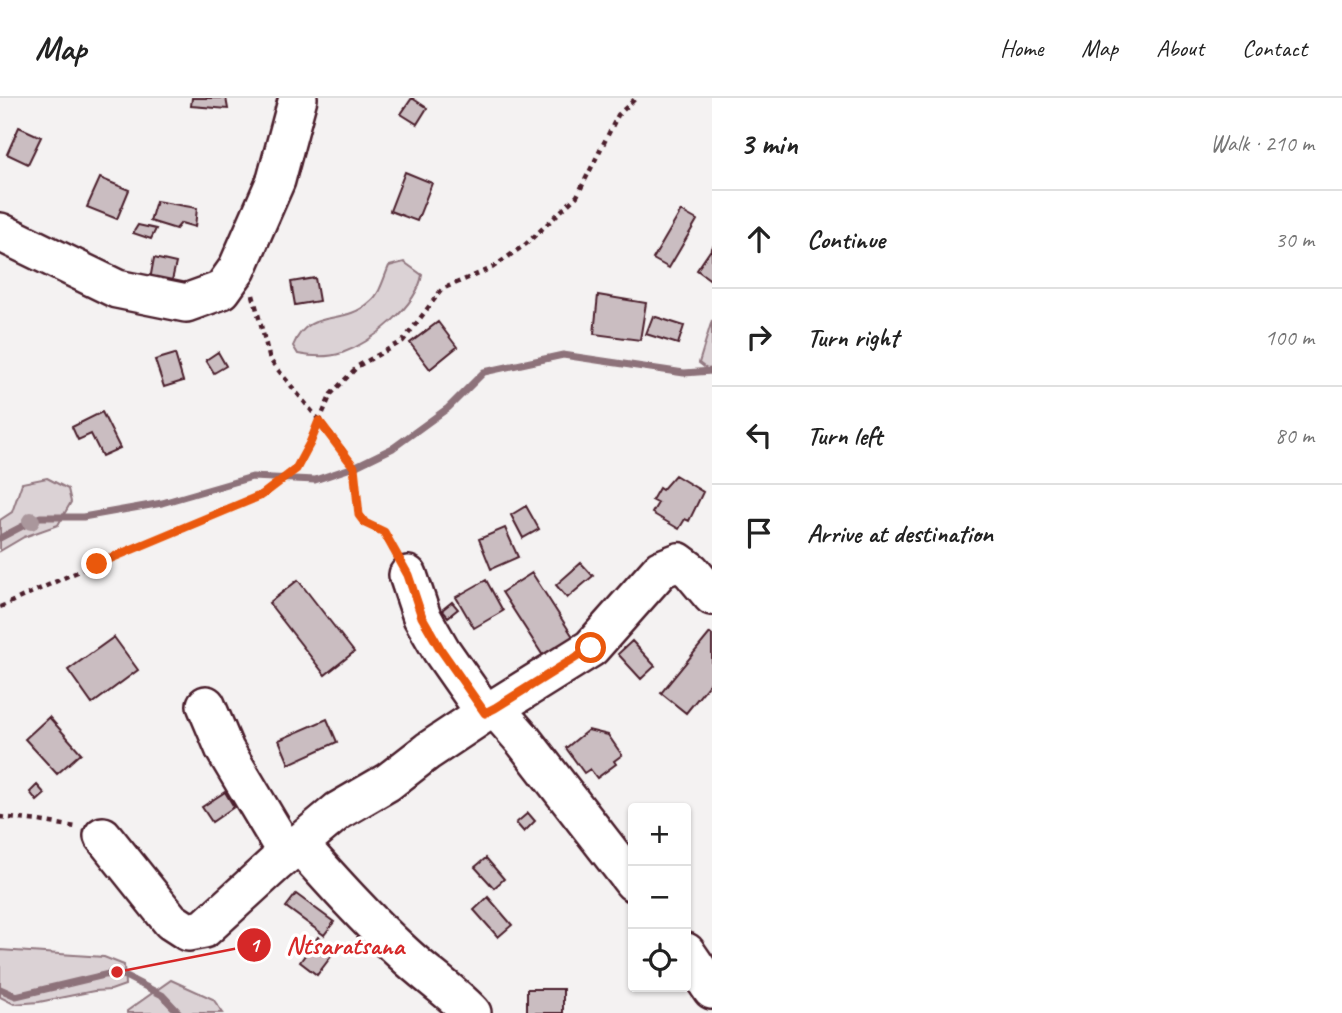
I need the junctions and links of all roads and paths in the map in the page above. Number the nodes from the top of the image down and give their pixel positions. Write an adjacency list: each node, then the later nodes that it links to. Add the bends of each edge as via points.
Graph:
1 (298, 98): 4 (street, via 275,180)
2 (636, 98): 5 (path, via 618,115 576,196 526,244 492,268 442,289 403,341 358,366 331,394)
3 (0, 232): 4 (street, via 117,289 186,303 222,290)
4 (237, 269): 5 (path, via 254,295 270,360)
5 (319, 421): 6 (path, via 354,467 359,515 384,532); 8 (path, via 296,469 262,495)
6 (408, 575): 10 (street, via 422,617 441,650)
7 (712, 596): 10 (street, via 679,562 661,569 591,648)
8 (0, 607)
9 (206, 705): 13 (street, via 225,750)
10 (490, 710): 13 (street, via 388,782 338,811); 14 (street, via 523,740)
11 (0, 817): 12 (path)
12 (103, 836): 13 (street, via 171,921 188,932 204,929)
13 (293, 849): 17 (street)
14 (628, 876)
15 (691, 958): 16 (street)
16 (712, 990)
17 (472, 1013)

